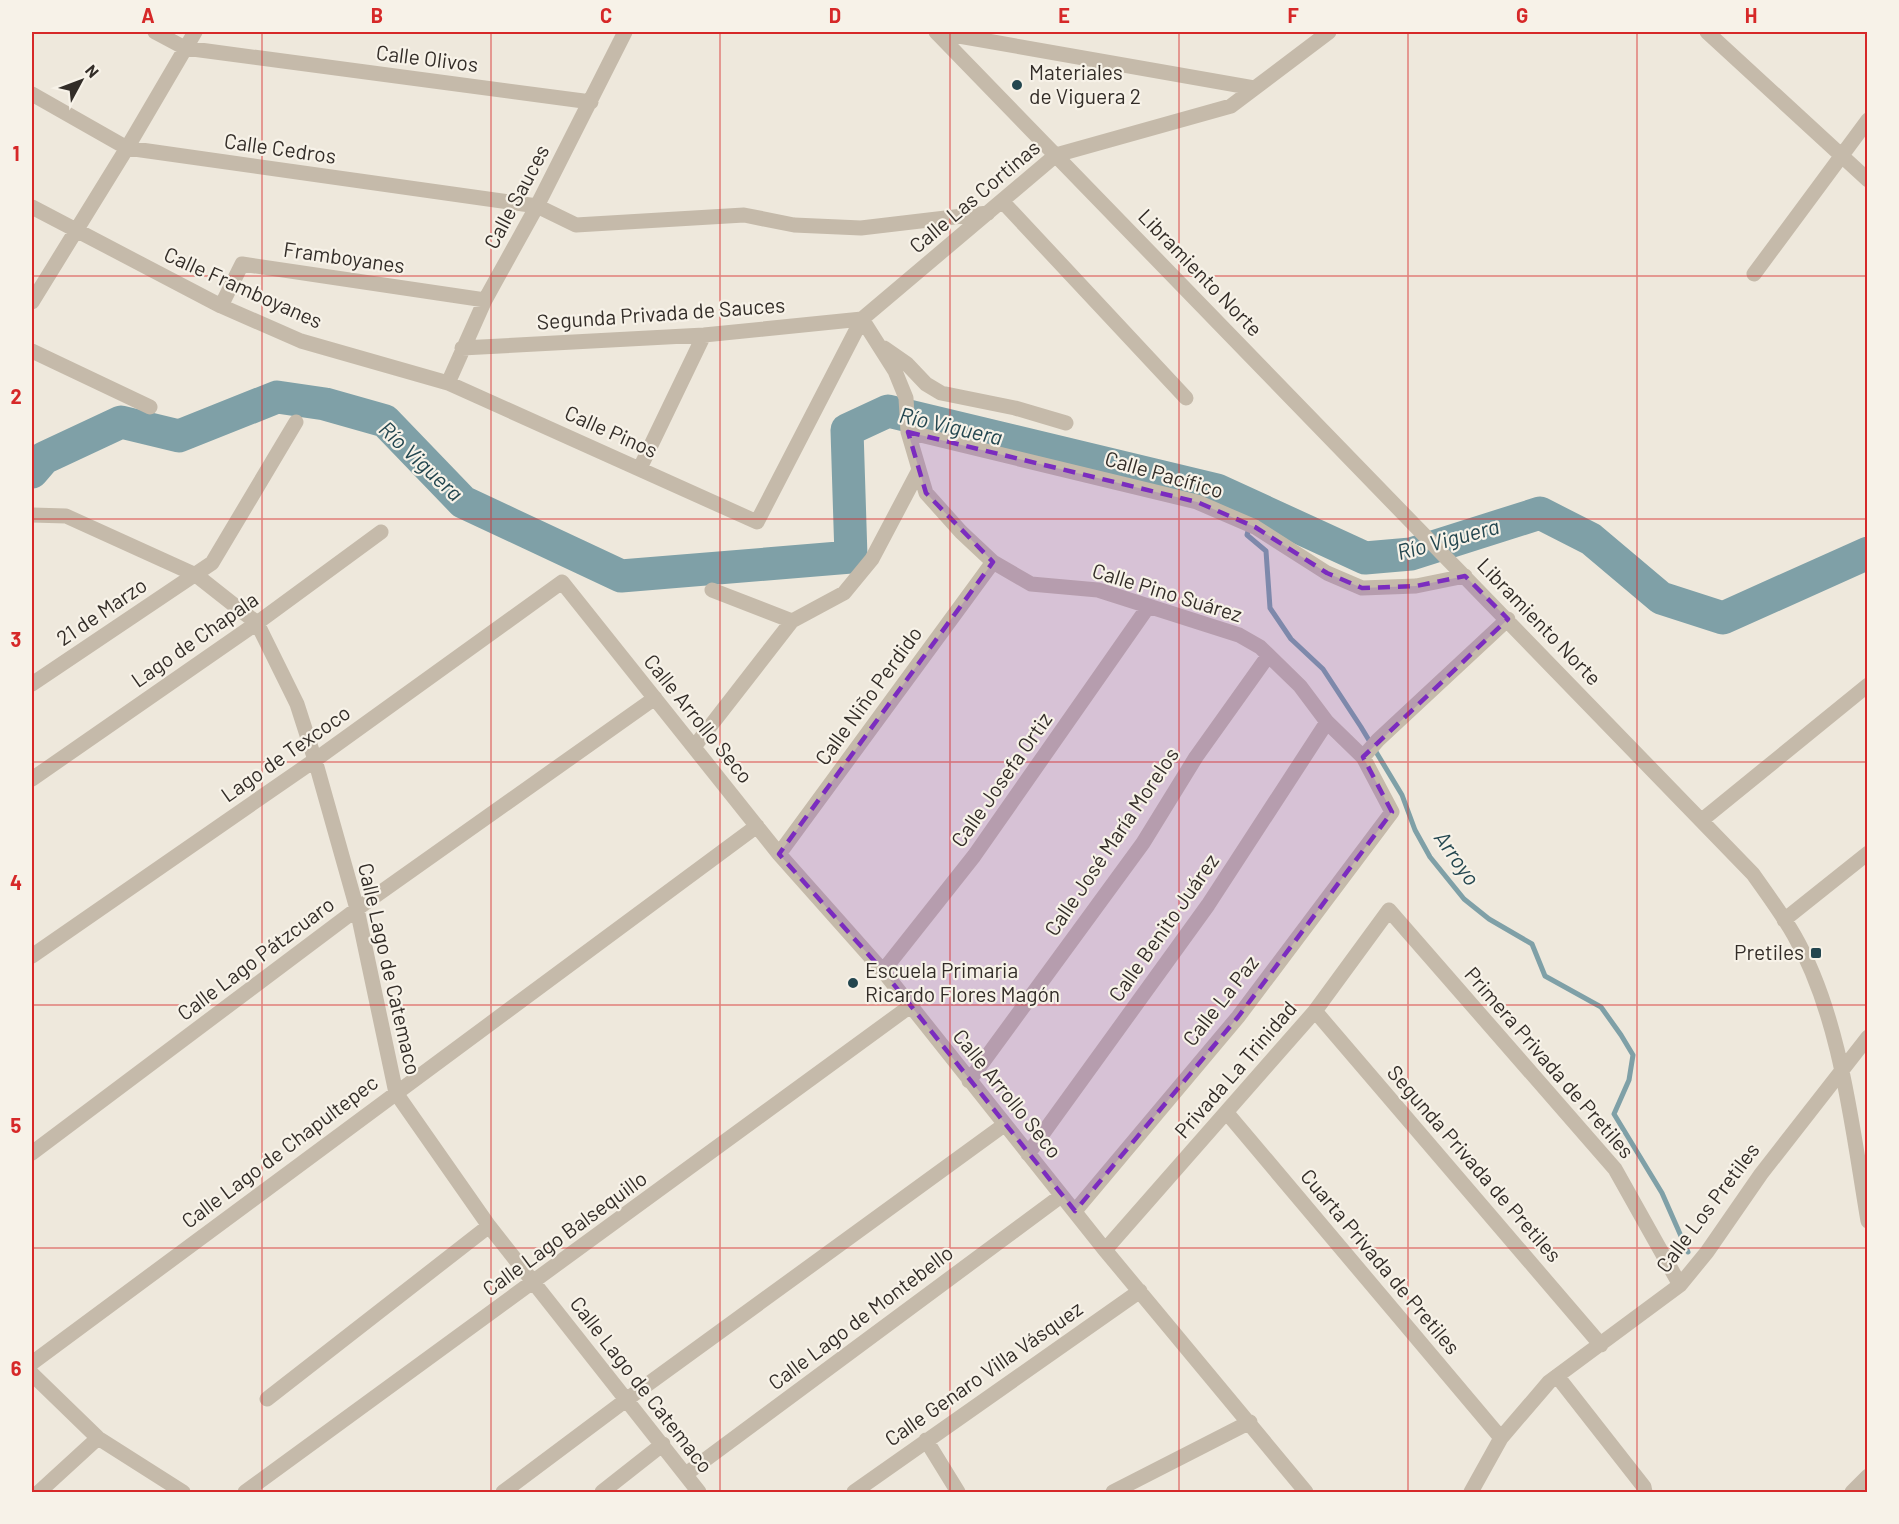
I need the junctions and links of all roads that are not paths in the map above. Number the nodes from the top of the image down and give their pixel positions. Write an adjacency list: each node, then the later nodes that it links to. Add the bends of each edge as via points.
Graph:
1 (155, 32): 7 (street, Calle Olivos)
2 (195, 32): 7 (street)
3 (625, 32): 10 (street, Calle Sauces)
4 (936, 32): 8 (street); 13 (street, Libramiento Norte)
5 (1329, 32): 8 (street, Calle Las Cortinas)
6 (1707, 32): 14 (street)
7 (185, 48): 10 (street, Calle Olivos); 12 (street)
8 (1254, 88): 13 (street, Calle Las Cortinas, via 1231,106)
9 (32, 94): 12 (street, Calle Cedros)
10 (591, 102): 17 (street, Calle Sauces)
11 (1868, 120): 14 (street)
12 (127, 148): 17 (street, Calle Cedros); 20 (street)
13 (1056, 155): 16 (street, Calle Las Cortinas); 43 (street, Libramiento Norte)
14 (1841, 155): 15 (street); 21 (street)
15 (1868, 180)
16 (1002, 201): 19 (street, Calle Las Cortinas); 31 (street)
17 (537, 206): 19 (street, Calle Cedros, via 576,225 744,215 794,225 861,228); 22 (street, Calle Sauces)
18 (32, 207): 20 (street, Calle Framboyanes)
19 (988, 213): 25 (street, Calle Las Cortinas)
20 (74, 230): 23 (street); 24 (street, Calle Framboyanes)
21 (1754, 274)
22 (485, 300): 24 (street, Framboyanes, via 242,264); 28 (street, Calle Sauces)
23 (32, 302)
24 (221, 306): 30 (street, Calle Framboyanes, via 301,341)
25 (862, 319): 26 (street, Segunda Privada de Sauces); 27 (street, Calle Pino Suárez); 39 (street, Calle Las Cortinas)
26 (704, 335): 28 (street, Segunda Privada de Sauces); 36 (street)
27 (877, 342): 34 (street, via 941,393); 35 (street, Calle Pino Suárez, via 906,398)
28 (462, 348): 30 (street, Calle Sauces)
29 (32, 351): 32 (street)
30 (448, 383): 36 (street, Calle Pinos)
31 (1186, 398)
32 (150, 407)
33 (296, 422): 42 (street, 21 de Marzo, via 212,563)
34 (1066, 423)
35 (908, 432): 37 (street, Calle Pino Suárez); 43 (street, Calle Pacífico, via 1197,502 1249,524 1327,573 1362,588 1416,586)
36 (640, 468): 39 (street, Calle Pinos)
37 (919, 470): 41 (street, Calle Pino Suárez, via 926,493); 48 (street, via 865,568 844,593)
38 (32, 515): 42 (street, Calle Lago de Catemaco, via 66,516)
39 (758, 522)
40 (381, 532): 49 (street, Lago de Chapala)
41 (993, 562): 46 (street, Calle Pino Suárez, via 1031,584 1098,590); 63 (street, Calle Niño Perdido)
42 (196, 575): 49 (street, Calle Lago de Catemaco); 51 (street, 21 de Marzo)
43 (1465, 576): 47 (street, Libramiento Norte)
44 (562, 582): 53 (street, Calle Arrollo Seco); 57 (street, Lago de Texcoco)
45 (712, 590): 48 (street)
46 (1148, 607): 50 (street, Calle Pino Suárez, via 1239,635); 68 (street, Calle Josefa Ortiz, via 974,856)
47 (1508, 619): 56 (street); 60 (street, Libramiento Norte)
48 (792, 621): 55 (street)
49 (256, 624): 57 (street, Calle Lago de Catemaco, via 297,704); 58 (street, Lago de Chapala)
50 (1268, 656): 54 (street, Calle Pino Suárez, via 1300,686); 73 (street, Calle José María Morelos, via 1196,757 1143,843)
51 (32, 684)
52 (1868, 685): 60 (street)
53 (655, 698): 55 (street, Calle Arrollo Seco); 64 (street, Calle Lago Pátzcuaro)
54 (1327, 722): 56 (street, Calle Pino Suárez); 78 (street, Calle Benito Juárez, via 1208,905)
55 (694, 747): 61 (street, Calle Arrollo Seco)
56 (1370, 749): 59 (street, Calle Pino Suárez)
57 (315, 760): 64 (street, Calle Lago de Catemaco); 67 (street, Lago de Texcoco)
58 (32, 779)
59 (1392, 812): 80 (street, Calle La Paz, via 1238,1017)
60 (1702, 820): 66 (street, Libramiento Norte, via 1753,874)
61 (757, 826): 63 (street, Calle Arrollo Seco); 74 (street, Calle Lago de Chapultepec)
62 (1868, 853): 66 (street)
63 (779, 854): 68 (street, Calle Arrollo Seco)
64 (357, 909): 74 (street, Calle Lago de Catemaco); 77 (street, Calle Lago Pátzcuaro)
65 (1389, 910): 70 (street, Privada La Trinidad); 85 (street, Primera Privada de Pretiles, via 1616,1169)
66 (1784, 920): 72 (street, Libramiento Norte, via 1827,1012)
67 (32, 956)
68 (883, 971): 69 (street, Calle Arrollo Seco)
69 (909, 1007): 73 (street, Calle Arrollo Seco); 84 (street, Calle Lago Balsequillo)
70 (1315, 1011): 75 (street, Privada La Trinidad); 87 (street, Segunda Privada de Pretiles)
71 (1868, 1037): 72 (street, Calle Los Pretiles)
72 (1842, 1070): 81 (street, Libramiento Norte); 85 (street, Calle Los Pretiles)
73 (969, 1081): 76 (street, Calle Arrollo Seco)
74 (396, 1093): 82 (street, Calle Lago de Catemaco); 88 (street, Calle Lago de Chapultepec)
75 (1227, 1113): 83 (street, Privada La Trinidad); 95 (street, Cuarta Privada de Pretiles)
76 (1004, 1125): 78 (street, Calle Arrollo Seco); 92 (street)
77 (32, 1153)
78 (1028, 1154): 79 (street, Calle Arrollo Seco)
79 (1061, 1196): 80 (street, Calle Arrollo Seco); 98 (street, Calle Lago de Montebello)
80 (1075, 1211): 83 (street, Calle Arrollo Seco)
81 (1868, 1221)
82 (489, 1226): 84 (street, Calle Lago de Catemaco); 91 (street)
83 (1105, 1250): 86 (street, Calle Arrollo Seco)
84 (534, 1282): 92 (street, Calle Lago de Catemaco); 104 (street, Calle Lago Balsequillo)
85 (1680, 1285): 87 (street, Calle Los Pretiles)
86 (1140, 1291): 93 (street, Calle Arrollo Seco); 96 (street, Calle Genaro Villa Vásquez)
87 (1601, 1345): 90 (street, Calle Los Pretiles)
88 (32, 1363)
89 (32, 1374): 94 (street)
90 (1557, 1376): 95 (street, Calle Los Pretiles); 111 (street)
91 (267, 1399)
92 (626, 1400): 97 (street, Calle Lago de Catemaco); 105 (street)
93 (1250, 1422): 100 (street); 110 (street, Calle Arrollo Seco)
94 (98, 1438): 102 (street); 103 (street)
95 (1501, 1438): 101 (street, Calle Los Pretiles)
96 (926, 1440): 108 (street, Calle Genaro Villa Vásquez); 109 (street)
97 (663, 1444): 98 (street, Calle Lago de Catemaco); 106 (street)
98 (686, 1474): 107 (street, Calle Lago de Catemaco)
99 (1868, 1476): 112 (street)
100 (1122, 1490)
101 (1478, 1490)
102 (39, 1492)
103 (183, 1492)
104 (245, 1492)
105 (503, 1492)
106 (603, 1492)
107 (699, 1492)
108 (854, 1492)
109 (958, 1492)
110 (1306, 1492)
111 (1645, 1492)
112 (1852, 1492)

